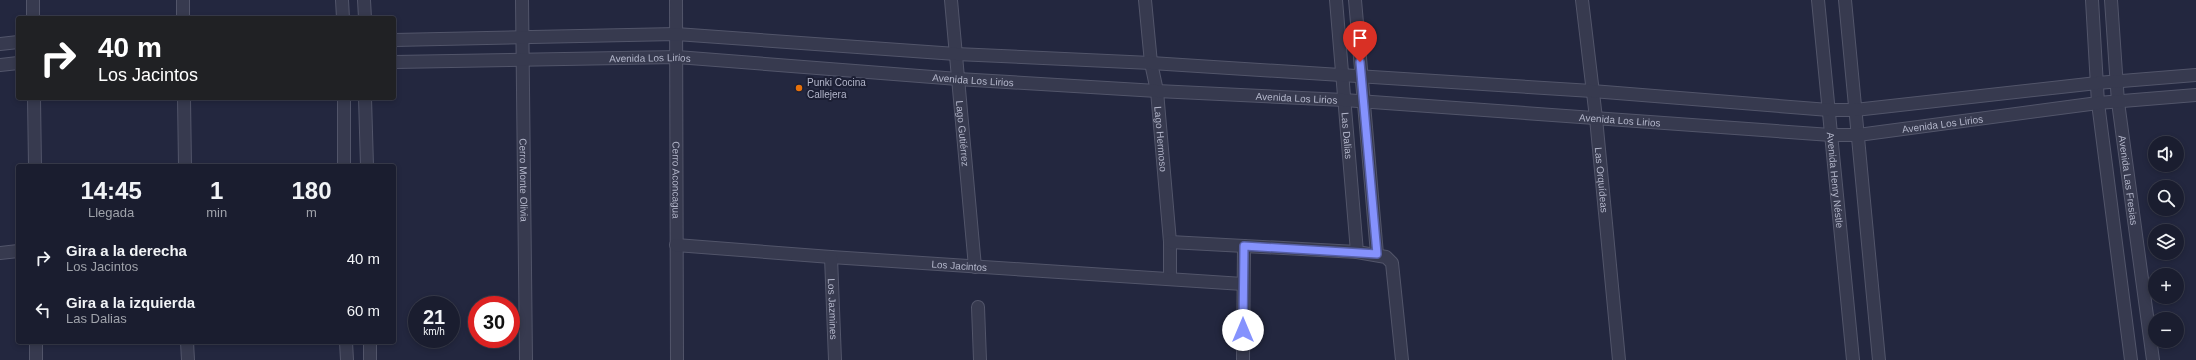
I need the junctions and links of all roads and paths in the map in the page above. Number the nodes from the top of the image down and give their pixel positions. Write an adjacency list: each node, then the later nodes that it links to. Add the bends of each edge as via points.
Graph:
1 (33, 0): 16 (street)
2 (183, 0): 17 (street)
3 (342, 0): 18 (street)
4 (364, 0): 19 (street)
5 (522, 0): 21 (street, Cerro Monte Olivia)
6 (676, 0): 20 (street, Cerro Aconcagua)
7 (951, 0): 25 (street, Lago Gutiérrez)
8 (1145, 0): 30 (street, Lago Hermoso)
9 (1336, 0): 32 (street, Las Dalias)
10 (1355, 0): 34 (street, Las Dalias)
11 (1582, 0): 39 (street, Las Orquídeas)
12 (1818, 0): 49 (street, Avenida Henry Néstle)
13 (1845, 0): 50 (street)
14 (2092, 0): 37 (street, Avenida Las Fresias)
15 (2111, 0): 36 (street, Avenida Las Fresias)
16 (33, 16)
17 (183, 16)
18 (343, 16)
19 (365, 16)
20 (676, 34): 21 (street); 25 (street); 26 (street, Cerro Aconcagua)
21 (523, 38): 22 (street); 27 (street, Cerro Monte Olivia)
22 (396, 40)
23 (16, 42): 24 (street)
24 (0, 44)
25 (956, 54): 30 (street); 35 (street, Lago Gutiérrez)
26 (677, 57): 27 (street, Avenida Los Lirios); 35 (street, Avenida Los Lirios); 59 (street, Cerro Aconcagua)
27 (523, 60): 28 (street, Avenida Los Lirios); 78 (street, Cerro Monte Olivia)
28 (396, 62)
29 (16, 63): 31 (street)
30 (1151, 63): 32 (street); 38 (street, Lago Hermoso)
31 (0, 65)
32 (1342, 75): 34 (street); 45 (street, Las Dalias)
33 (2196, 75): 36 (street)
34 (1362, 77): 39 (street); 46 (street, Las Dalias)
35 (958, 79): 38 (street, Avenida Los Lirios); 66 (street, Lago Gutiérrez)
36 (2116, 81): 37 (street); 47 (street, Avenida Las Fresias)
37 (2097, 83): 48 (street, Avenida Las Fresias); 50 (street)
38 (1157, 91): 45 (street, Avenida Los Lirios); 58 (street, Lago Hermoso)
39 (1592, 91): 49 (street); 51 (street, Las Orquídeas)
40 (2196, 95): 47 (street, Avenida Los Lirios)
41 (34, 100): 54 (street)
42 (184, 100): 55 (street)
43 (344, 100): 56 (street)
44 (365, 100): 57 (street)
45 (1344, 100): 46 (street, Avenida Los Lirios); 63 (street, Las Dalias)
46 (1364, 101): 51 (street, Avenida Los Lirios); 64 (street, Las Dalias)
47 (2118, 102): 48 (street, Avenida Los Lirios); 88 (street, Avenida Las Fresias)
48 (2098, 103): 53 (street, Avenida Los Lirios); 87 (street, Avenida Las Fresias)
49 (1829, 110): 50 (street); 52 (street, Avenida Henry Néstle)
50 (1855, 110): 53 (street)
51 (1596, 118): 52 (street, Avenida Los Lirios); 84 (street, Las Orquídeas)
52 (1831, 135): 53 (street, Avenida Los Lirios); 85 (street, Avenida Henry Néstle)
53 (1858, 135): 86 (street)
54 (35, 164)
55 (185, 164)
56 (344, 164)
57 (367, 164)
58 (1170, 242): 60 (street); 67 (street, Lago Hermoso)
59 (676, 245): 65 (street, Los Jacintos); 79 (street, Cerro Aconcagua)
60 (1244, 246): 63 (street); 68 (street)
61 (16, 251): 62 (street)
62 (0, 252)
63 (1357, 252): 64 (street)
64 (1377, 254): 83 (street, via 1390,259 1392,263)
65 (831, 257): 66 (street, Los Jacintos); 80 (street, Los Jazmines)
66 (975, 267): 67 (street, Los Jacintos)
67 (1170, 279): 68 (street, Los Jacintos)
68 (1243, 284): 82 (street)
69 (978, 307): 81 (street)
70 (36, 344): 74 (street)
71 (187, 344): 75 (street)
72 (346, 344): 76 (street)
73 (370, 344): 77 (street)
74 (36, 360)
75 (188, 360)
76 (347, 360)
77 (370, 360)
78 (526, 360)
79 (678, 360)
80 (835, 360)
81 (980, 360)
82 (1243, 360)
83 (1402, 360)
84 (1619, 360)
85 (1853, 360)
86 (1879, 360)
87 (2131, 360)
88 (2152, 360)

